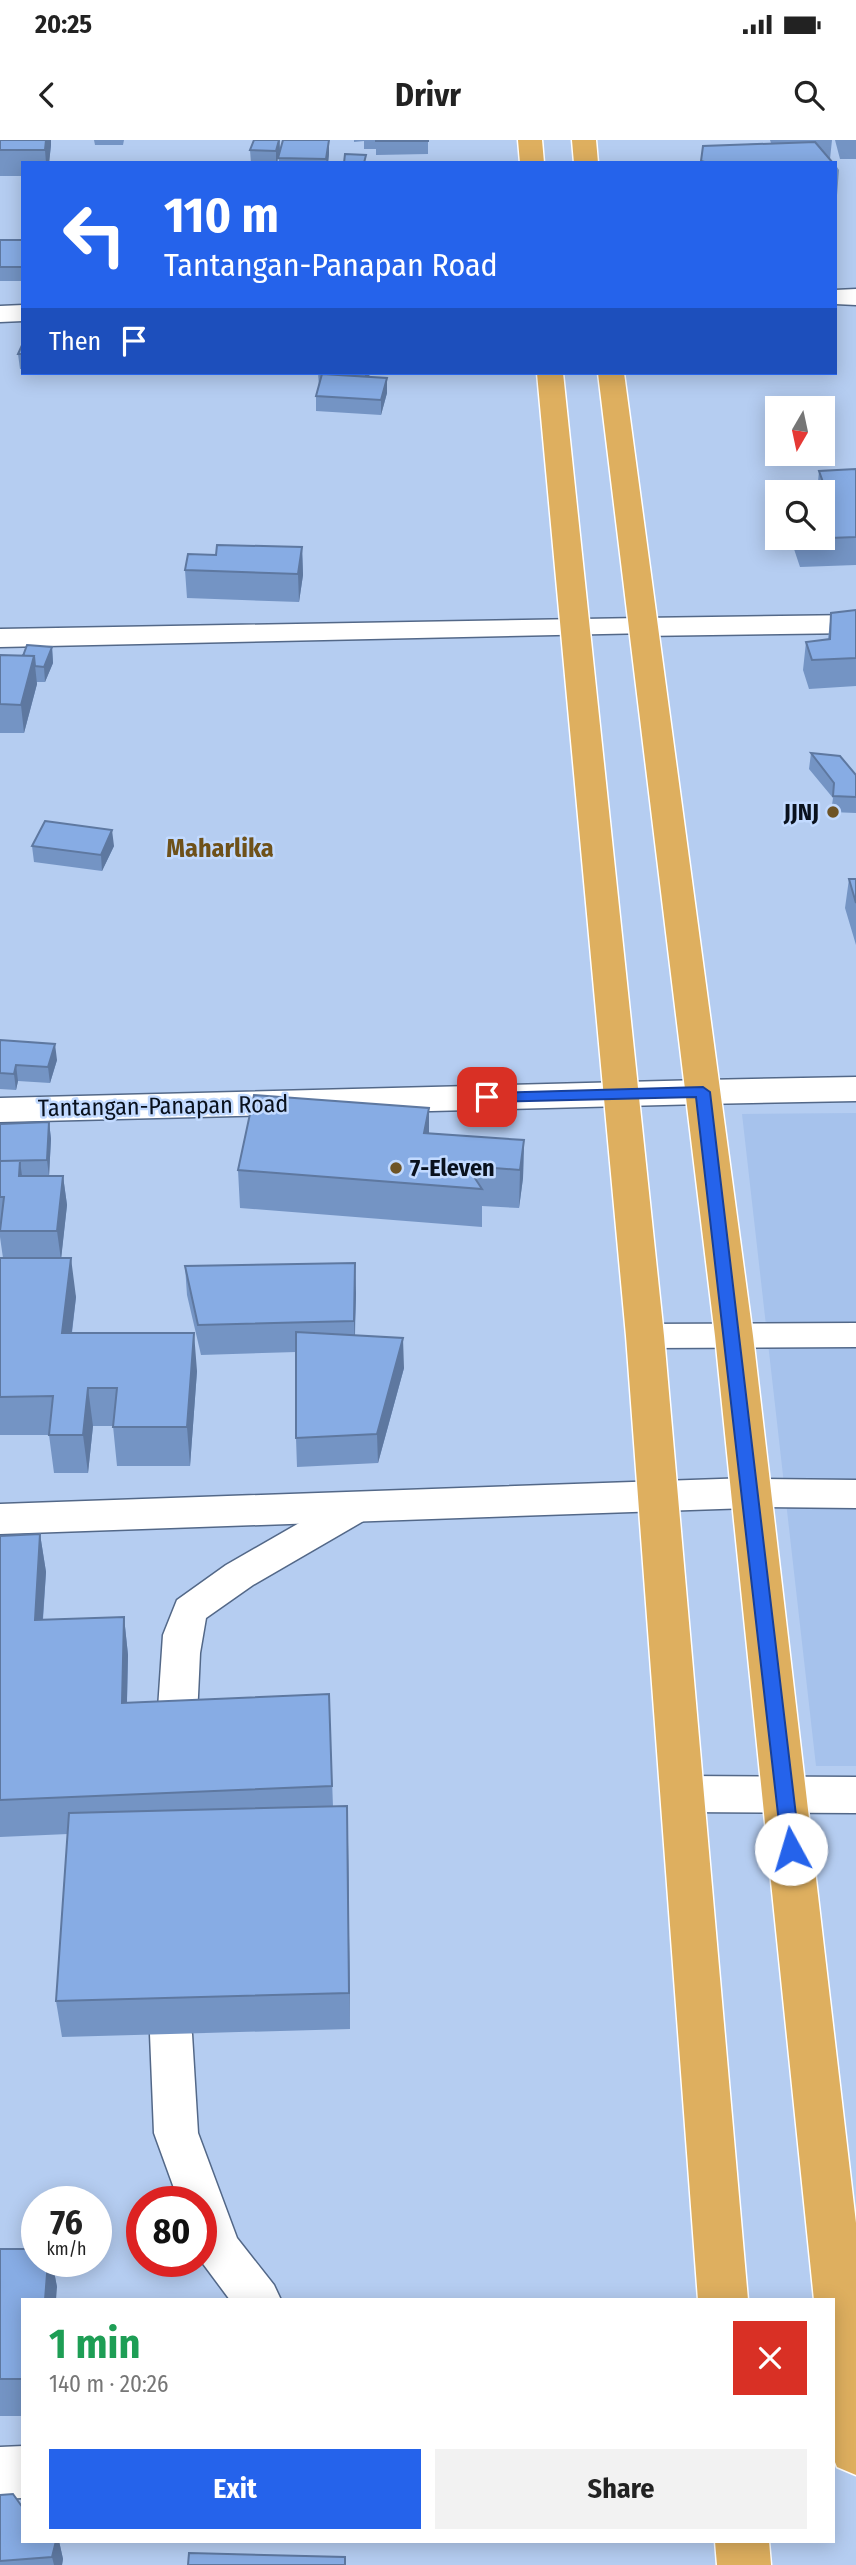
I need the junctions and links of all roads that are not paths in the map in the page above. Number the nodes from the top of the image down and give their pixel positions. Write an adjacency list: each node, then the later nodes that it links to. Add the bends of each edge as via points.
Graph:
1 (530, 140): 3 (highway)
2 (584, 140): 4 (highway)
3 (532, 161)
4 (586, 161)
5 (837, 297): 6 (street)
6 (856, 297)
7 (21, 313): 8 (street)
8 (0, 314)
9 (550, 375): 13 (highway)
10 (611, 375): 12 (highway)
11 (856, 624): 12 (street)
12 (641, 627): 13 (street); 16 (highway)
13 (573, 629): 14 (street); 17 (highway)
14 (0, 638)
15 (856, 1089): 16 (street, Tantangan-Panapan Road)
16 (703, 1092): 17 (street, Tantangan-Panapan Road); 21 (highway)
17 (622, 1094): 18 (street, Tantangan-Panapan Road); 20 (highway)
18 (0, 1110)
19 (856, 1335): 21 (lane)
20 (645, 1336): 21 (lane); 24 (highway)
21 (734, 1336): 22 (highway)
22 (749, 1493): 23 (lane); 24 (street); 29 (highway)
23 (856, 1494)
24 (657, 1498): 25 (street); 28 (highway)
25 (354, 1509): 26 (street); 27 (lane, via 190,1609)
26 (0, 1519)
27 (176, 1738)
28 (684, 1794): 29 (street); 33 (highway)
29 (785, 1794): 30 (street); 34 (highway)
30 (856, 1794)
31 (171, 2034): 32 (lane, via 176,2133 219,2250)
32 (256, 2298)
33 (723, 2298)
34 (856, 2450): 35 (street)
35 (835, 2451)
36 (21, 2472): 37 (street)
37 (0, 2473)
38 (742, 2543): 39 (highway)
39 (744, 2565)

